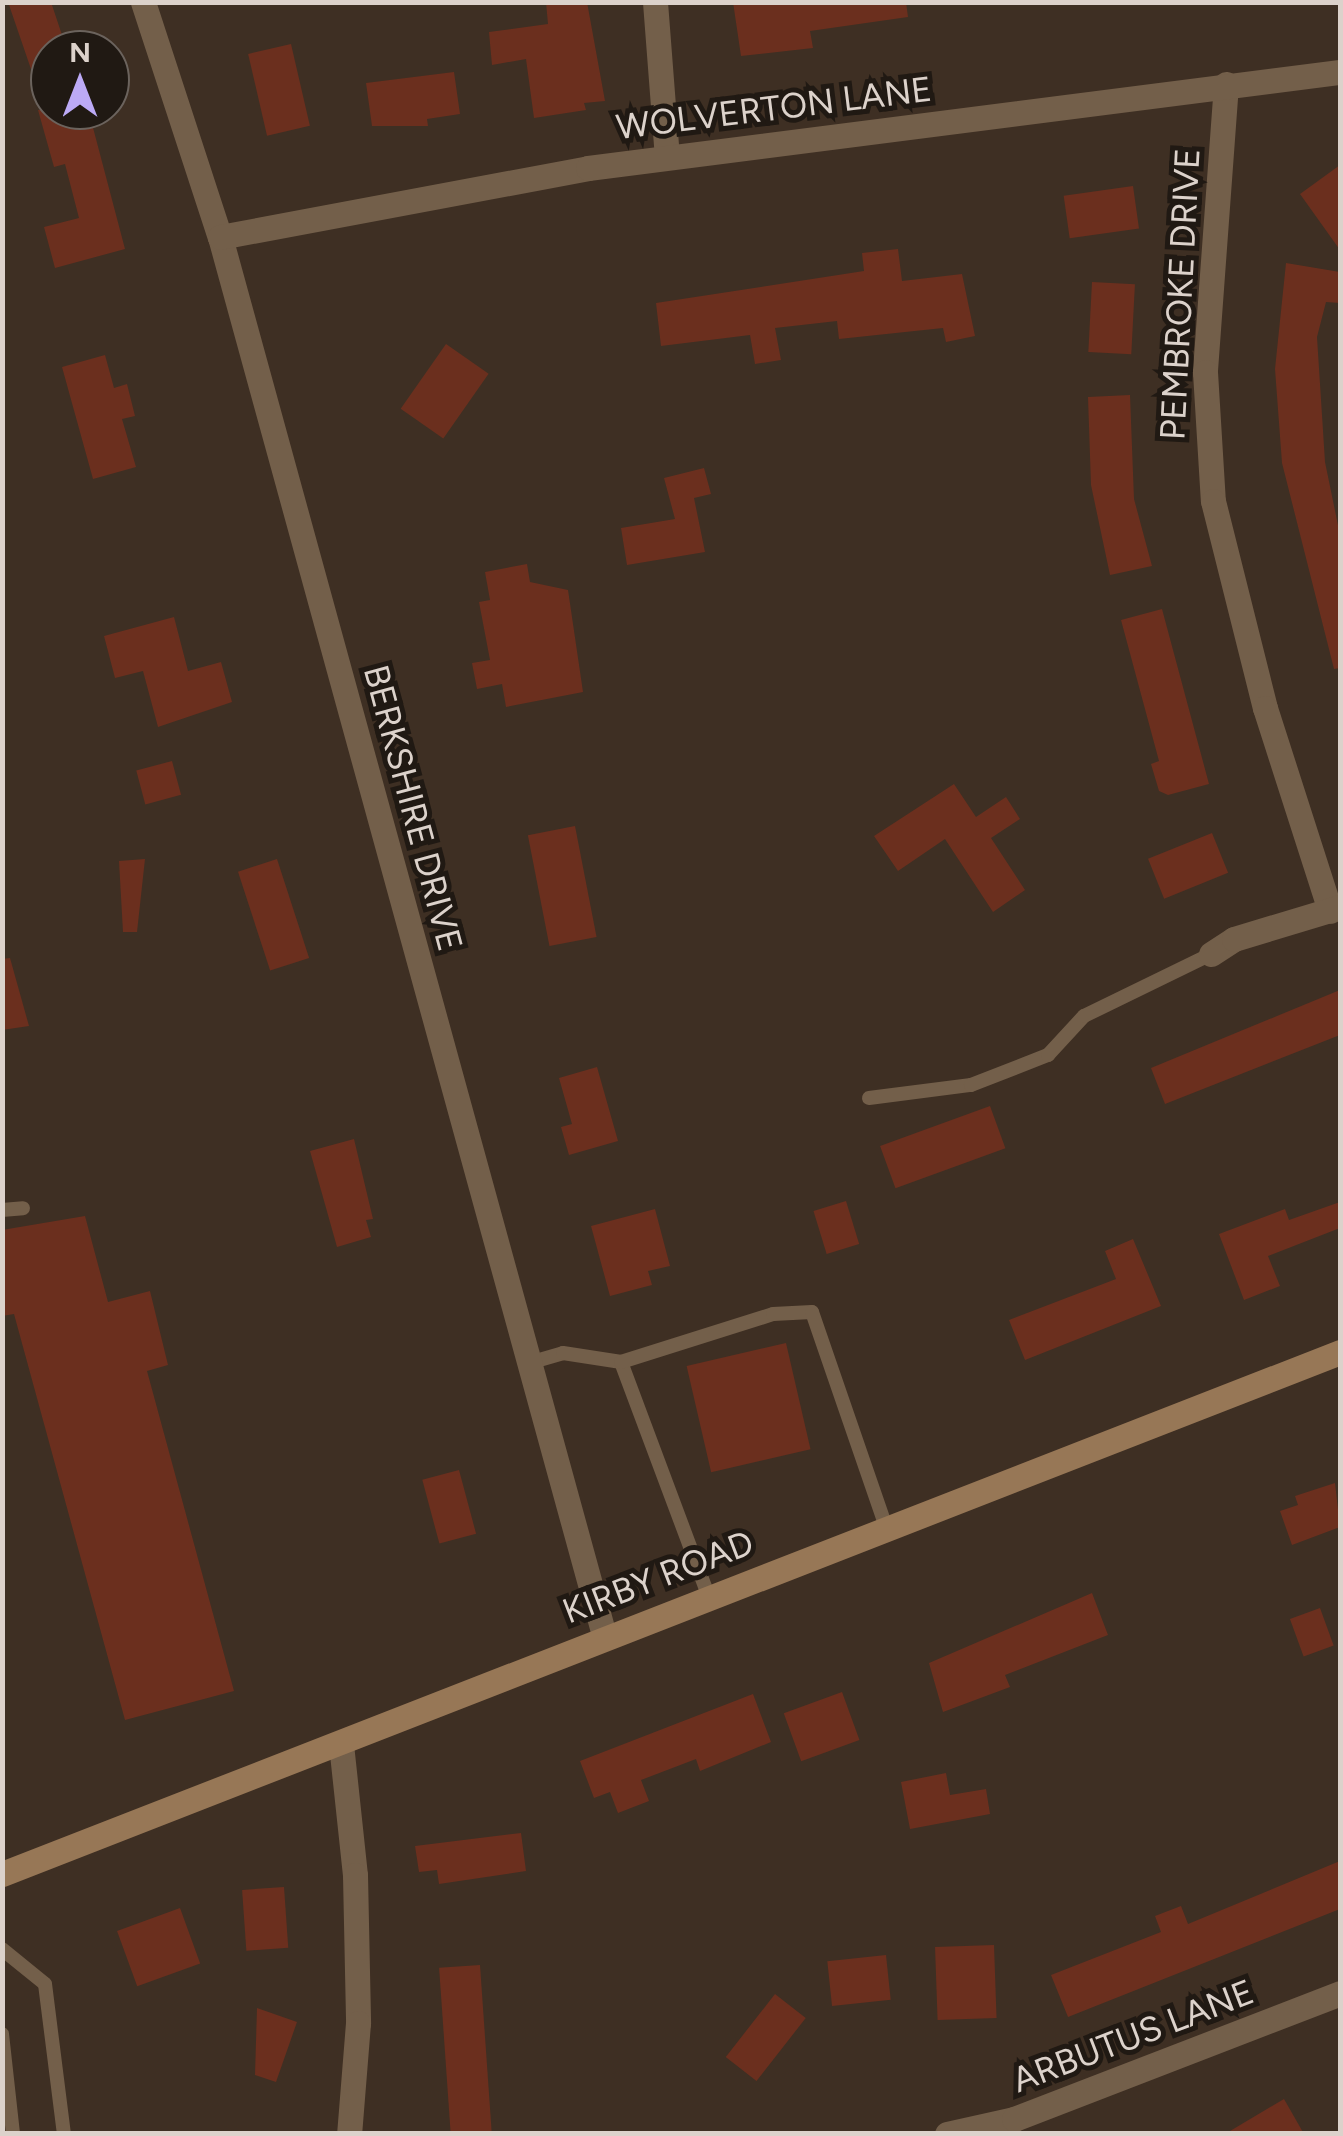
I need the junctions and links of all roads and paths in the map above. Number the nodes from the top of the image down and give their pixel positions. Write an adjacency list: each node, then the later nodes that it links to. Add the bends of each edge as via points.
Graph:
1 (143, 2): 6 (street, BERKSHIRE DRIVE)
2 (655, 2): 5 (street)
3 (1340, 72): 4 (street, WOLVERTON LANE)
4 (1226, 84): 5 (street, WOLVERTON LANE); 7 (street, PEMBROKE DRIVE, via 1207,334 1208,463 1225,562)
5 (668, 157): 6 (street, WOLVERTON LANE, via 402,198)
6 (220, 237): 14 (street, BERKSHIRE DRIVE)
7 (1335, 909): 8 (street, via 1234,939)
8 (1211, 954): 9 (lane, via 1084,1016 1048,1056 971,1085)
9 (869, 1098)
10 (23, 1208): 11 (lane)
11 (2, 1210)
12 (1340, 1352): 15 (main road, KIRBY ROAD)
13 (621, 1362): 14 (lane, via 563,1353); 15 (lane, via 773,1314 812,1312); 16 (lane)
14 (529, 1363): 17 (street, BERKSHIRE DRIVE)
15 (886, 1527): 16 (main road, KIRBY ROAD)
16 (708, 1595): 17 (main road, KIRBY ROAD)
17 (604, 1635): 18 (main road, KIRBY ROAD)
18 (341, 1744): 19 (main road, KIRBY ROAD); 25 (street, via 352,1836 358,2022)
19 (2, 1874)
20 (2, 1949): 24 (lane, via 45,1984)
21 (1340, 1993): 26 (street, ARBUTUS LANE, via 1014,2119)
22 (2, 2034): 23 (lane)
23 (13, 2134)
24 (64, 2134)
25 (349, 2134)
26 (947, 2134)

